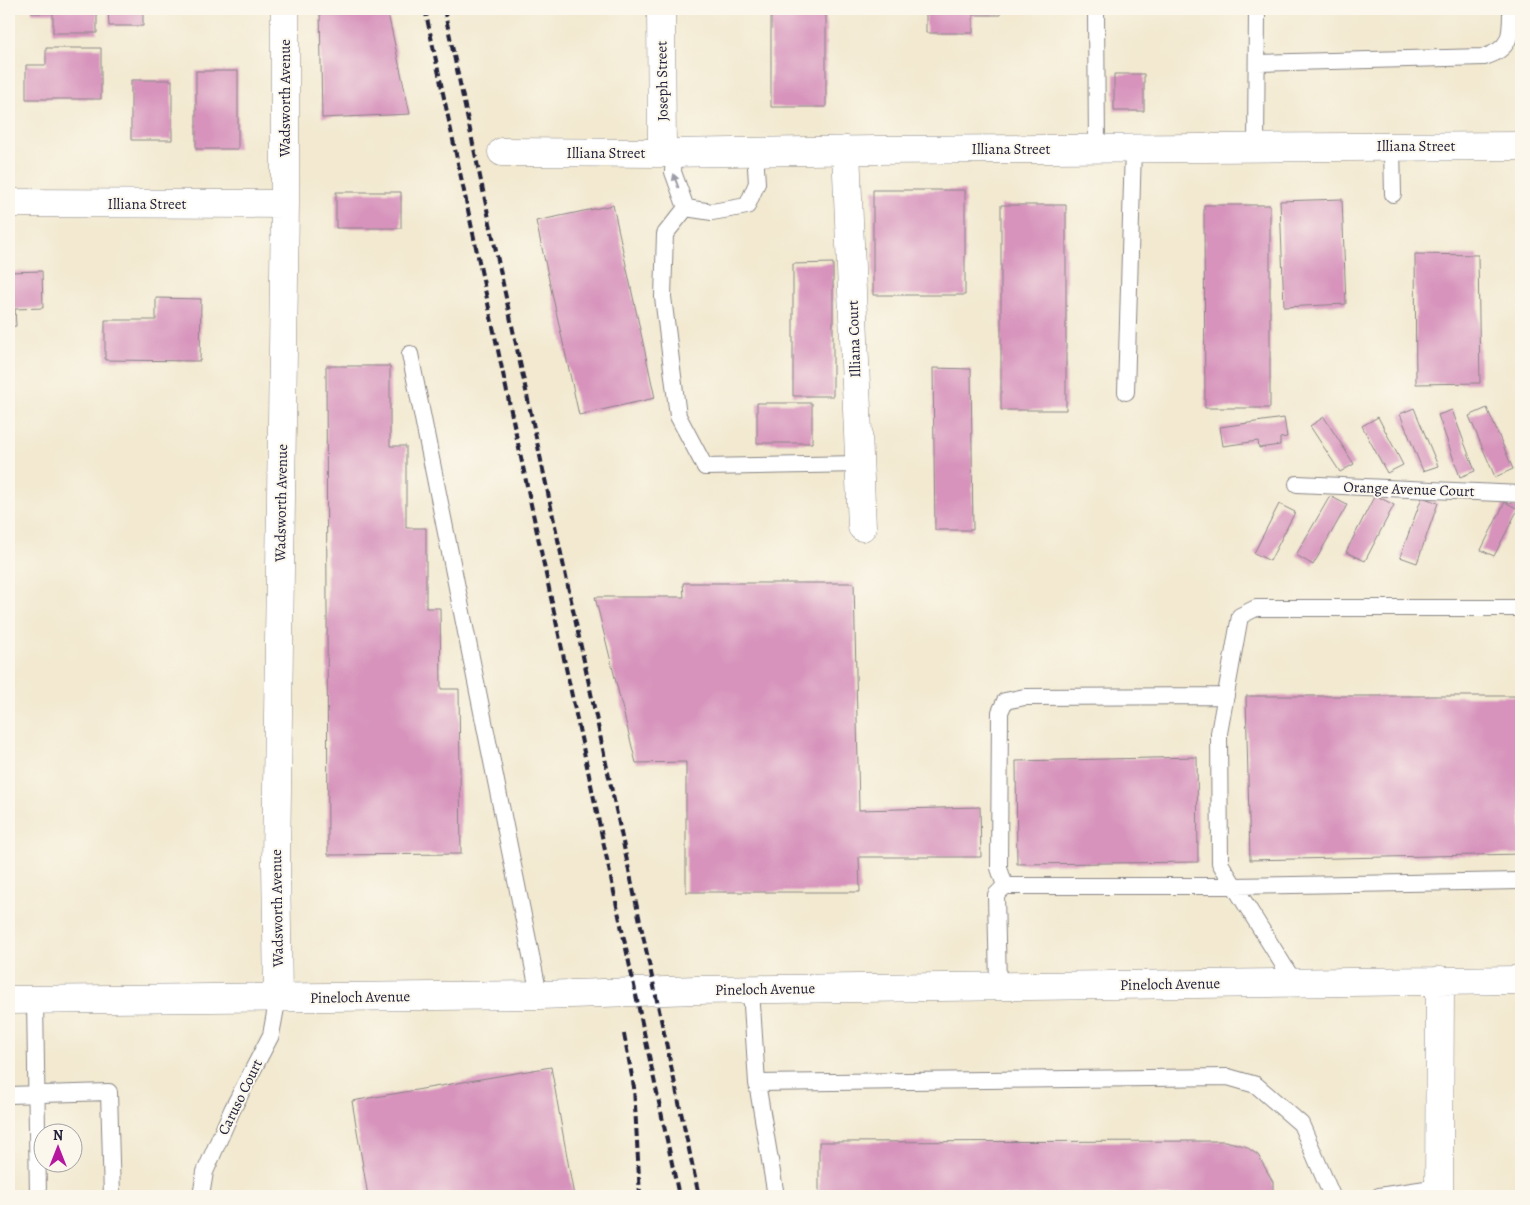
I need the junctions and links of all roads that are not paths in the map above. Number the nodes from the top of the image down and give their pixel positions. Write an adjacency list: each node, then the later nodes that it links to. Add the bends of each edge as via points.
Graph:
1 (285, 9): 18 (street, Wadsworth Avenue)
2 (661, 9): 15 (street, Joseph Street)
3 (1096, 9): 9 (lane)
4 (1257, 9): 6 (lane)
5 (1510, 9): 6 (lane, via 1508,41 1496,53 1484,57)
6 (1257, 62): 11 (lane)
7 (1392, 146): 8 (street, Illiana Street); 11 (street, Illiana Street); 16 (lane)
8 (1521, 146)
9 (1098, 148): 10 (street, Illiana Street); 12 (street, Illiana Street)
10 (1133, 148): 11 (street, Illiana Street); 21 (lane)
11 (1256, 148)
12 (846, 150): 14 (street, Illiana Street); 22 (street, Illiana Court)
13 (502, 152): 15 (street, Illiana Street)
14 (755, 152): 15 (street, Illiana Street); 19 (lane, via 757,183 747,206 712,212)
15 (668, 153): 19 (lane, one-way to 15)
16 (1393, 194)
17 (9, 203): 18 (street, Illiana Street)
18 (285, 204): 37 (street, Wadsworth Avenue, via 276,862)
19 (686, 208): 22 (lane, via 665,234 663,297 678,416 706,467)
20 (410, 354): 36 (lane)
21 (1126, 392)
22 (859, 464): 25 (street, Illiana Court)
23 (1297, 484): 24 (lane, Orange Avenue Court)
24 (1521, 494)
25 (862, 528)
26 (1521, 608): 27 (lane, via 1256,608 1240,616)
27 (1226, 696): 29 (lane, via 1025,697 1006,701 1000,712 998,868); 30 (lane, via 1219,733 1220,862)
28 (1521, 881): 30 (lane)
29 (1005, 886): 30 (lane); 34 (lane, via 996,895)
30 (1234, 886): 33 (lane)
31 (1440, 980): 32 (street, Pineloch Avenue); 33 (street, Pineloch Avenue); 42 (street)
32 (1521, 980)
33 (1294, 982): 34 (street, Pineloch Avenue)
34 (998, 986): 35 (street, Pineloch Avenue)
35 (751, 990): 36 (street, Pineloch Avenue); 39 (lane)
36 (539, 995): 37 (street, Pineloch Avenue)
37 (278, 998): 38 (street, Pineloch Avenue); 45 (lane, Caruso Court, via 271,1035 232,1110 205,1172)
38 (22, 1000): 40 (lane)
39 (756, 1083): 46 (lane); 47 (lane, via 1228,1077 1256,1085 1301,1124)
40 (36, 1093): 41 (lane); 43 (lane); 44 (lane, via 109,1092)
41 (9, 1094)
42 (1439, 1191): 48 (lane)
43 (38, 1196)
44 (112, 1196)
45 (201, 1196)
46 (776, 1196)
47 (1332, 1196)
48 (1379, 1196)

